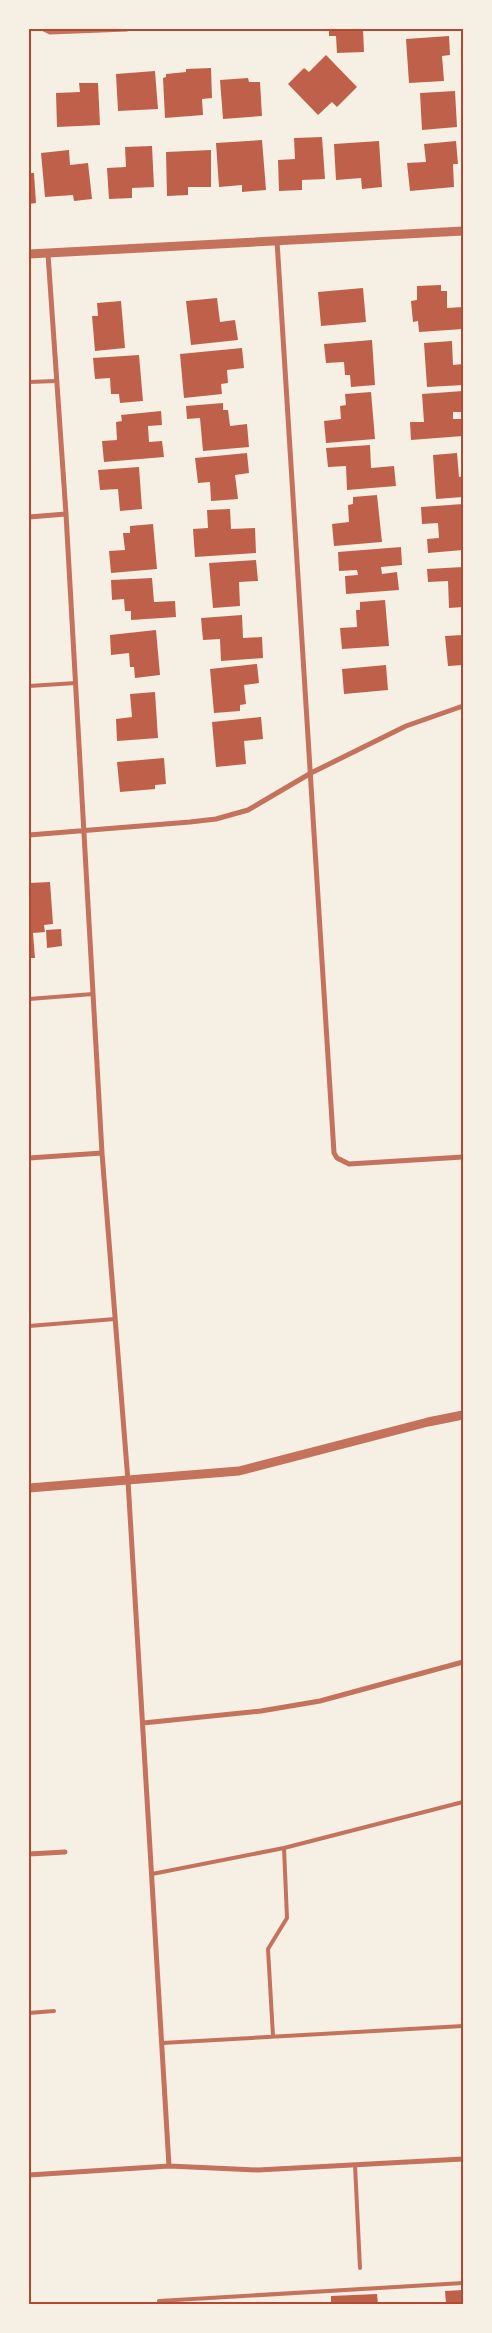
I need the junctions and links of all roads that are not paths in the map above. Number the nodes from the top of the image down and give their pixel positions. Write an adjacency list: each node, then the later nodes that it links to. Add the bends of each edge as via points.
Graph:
1 (44, 29): 2 (street, via 50,32)
2 (127, 29)
3 (463, 231): 4 (street)
4 (277, 241): 6 (street); 14 (street)
5 (29, 254): 6 (street)
6 (48, 254): 7 (street)
7 (56, 380): 8 (lane); 9 (street)
8 (29, 382)
9 (66, 514): 10 (street); 11 (street)
10 (29, 517)
11 (76, 683): 12 (lane); 15 (street)
12 (29, 686)
13 (463, 706): 14 (street, via 406,726)
14 (311, 773): 15 (street, via 248,810 216,819); 20 (street, via 334,1153 349,1164)
15 (84, 830): 16 (street); 17 (street)
16 (29, 835)
17 (93, 994): 18 (lane); 19 (street)
18 (29, 999)
19 (102, 1153): 21 (street); 22 (street)
20 (463, 1157)
21 (29, 1158)
22 (115, 1319): 23 (lane); 25 (street)
23 (29, 1326)
24 (463, 1415): 25 (street, via 239,1471)
25 (128, 1481): 26 (street); 28 (street)
26 (29, 1488)
27 (463, 1662): 28 (street, via 320,1701 261,1711)
28 (143, 1723): 33 (street)
29 (463, 1802): 30 (lane)
30 (284, 1848): 33 (lane); 37 (lane, via 287,1918 268,1950)
31 (65, 1852): 32 (street)
32 (29, 1854)
33 (152, 1874): 38 (street)
34 (54, 2011): 35 (lane)
35 (29, 2013)
36 (463, 2026): 37 (lane)
37 (273, 2036): 38 (lane)
38 (162, 2043): 41 (street)
39 (463, 2159): 40 (street)
40 (355, 2165): 41 (street, via 258,2170); 43 (lane)
41 (169, 2166): 42 (street)
42 (29, 2176)
43 (360, 2268)
44 (463, 2283): 45 (lane, via 159,2300)
45 (160, 2304)

